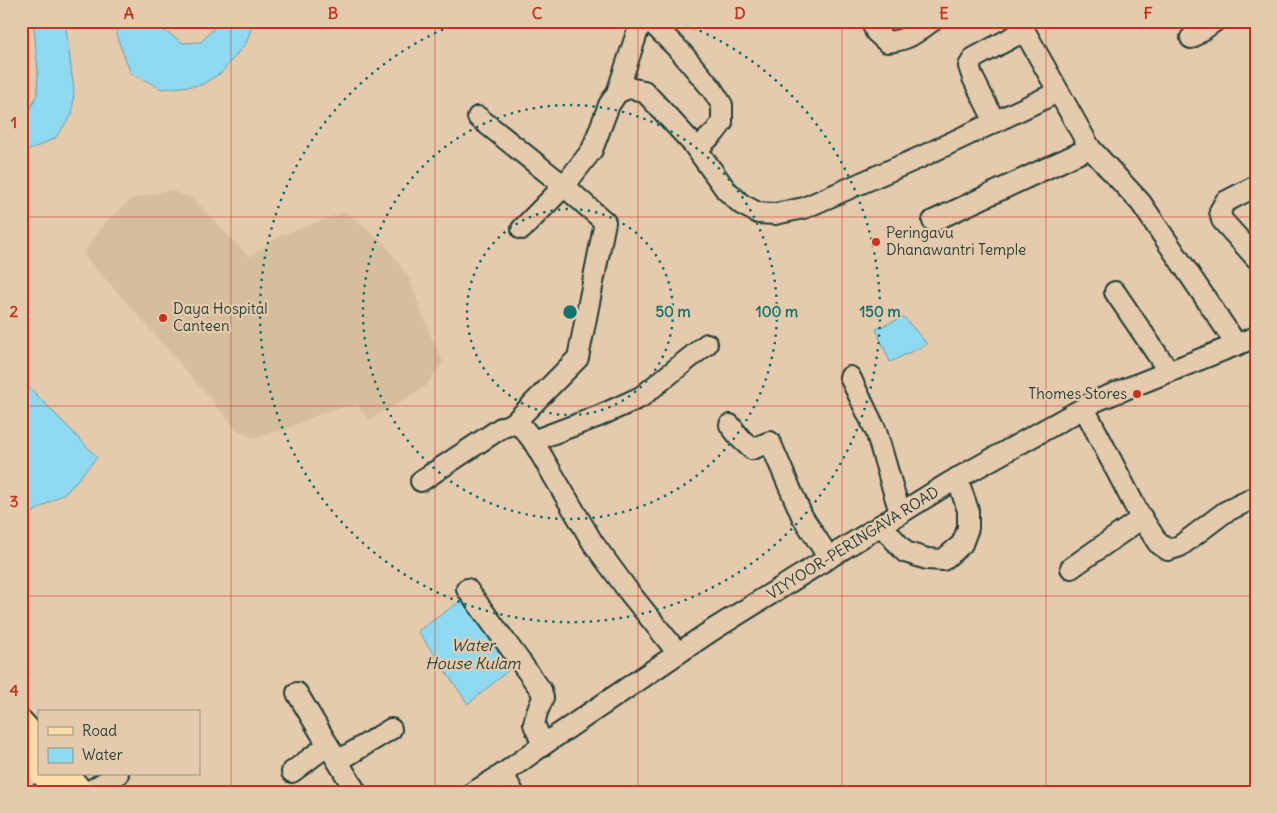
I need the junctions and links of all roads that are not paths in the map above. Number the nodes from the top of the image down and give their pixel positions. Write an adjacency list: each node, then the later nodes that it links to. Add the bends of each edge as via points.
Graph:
1 (641, 21): 9 (street)
2 (650, 21): 13 (street, via 681,52 722,105 722,123)
3 (871, 21): 4 (street, via 876,32 887,42 912,36)
4 (932, 21)
5 (1215, 21): 7 (street)
6 (1022, 26): 8 (street); 11 (street, via 974,58 969,66)
7 (1191, 38)
8 (1058, 92): 11 (street); 12 (street)
9 (617, 93): 13 (street, via 628,88 644,92); 14 (street, via 609,105 592,150)
10 (478, 117): 14 (street)
11 (995, 122): 13 (street, via 804,208 774,214 758,213 741,204 726,190)
12 (1090, 148): 16 (street); 22 (street, via 1141,203)
13 (697, 149)
14 (564, 186): 17 (street); 26 (street, via 606,222 578,358)
15 (1256, 186): 18 (street, via 1225,202 1220,211 1222,220)
16 (934, 221)
17 (522, 229)
18 (1256, 258)
19 (1115, 292): 23 (street)
20 (1256, 337): 22 (street, VIYYOOR-PERINGAVA ROAD)
21 (708, 344): 28 (street, via 641,397)
22 (1237, 345): 23 (street, VIYYOOR-PERINGAVA ROAD)
23 (1169, 372): 25 (street, VIYYOOR-PERINGAVA ROAD)
24 (850, 377): 32 (street, via 876,431)
25 (1084, 408): 29 (street, VIYYOOR-PERINGAVA ROAD); 33 (street)
26 (514, 423): 28 (street); 30 (street, via 501,428)
27 (730, 425): 35 (street, via 752,449 770,442 802,516)
28 (534, 441): 38 (street, via 593,544)
29 (957, 478): 32 (street, VIYYOOR-PERINGAVA ROAD); 34 (street, via 968,510 968,528 962,544 943,560 905,552)
30 (421, 481)
31 (1256, 497): 33 (street, via 1225,512 1180,546 1168,550 1158,543)
32 (900, 513): 34 (street, VIYYOOR-PERINGAVA ROAD)
33 (1142, 518): 36 (street)
34 (881, 525): 35 (street, VIYYOOR-PERINGAVA ROAD)
35 (829, 558): 38 (street, VIYYOOR-PERINGAVA ROAD)
36 (1071, 568)
37 (467, 589): 43 (street, via 541,690 543,698 534,724)
38 (678, 653): 43 (street, VIYYOOR-PERINGAVA ROAD)
39 (297, 693): 45 (street)
40 (21, 724): 42 (main road)
41 (391, 729): 45 (street)
42 (38, 742)
43 (543, 745): 48 (street, VIYYOOR-PERINGAVA ROAD)
44 (21, 750): 46 (main road)
45 (333, 753): 47 (street); 56 (street)
46 (38, 768): 52 (street)
47 (292, 772)
48 (503, 774): 57 (street, VIYYOOR-PERINGAVA ROAD); 58 (street)
49 (46, 776): 53 (main road)
50 (68, 776): 54 (main road)
51 (115, 776): 55 (street)
52 (21, 781)
53 (58, 792)
54 (80, 792)
55 (88, 792)
56 (356, 792)
57 (474, 792)
58 (513, 792)

